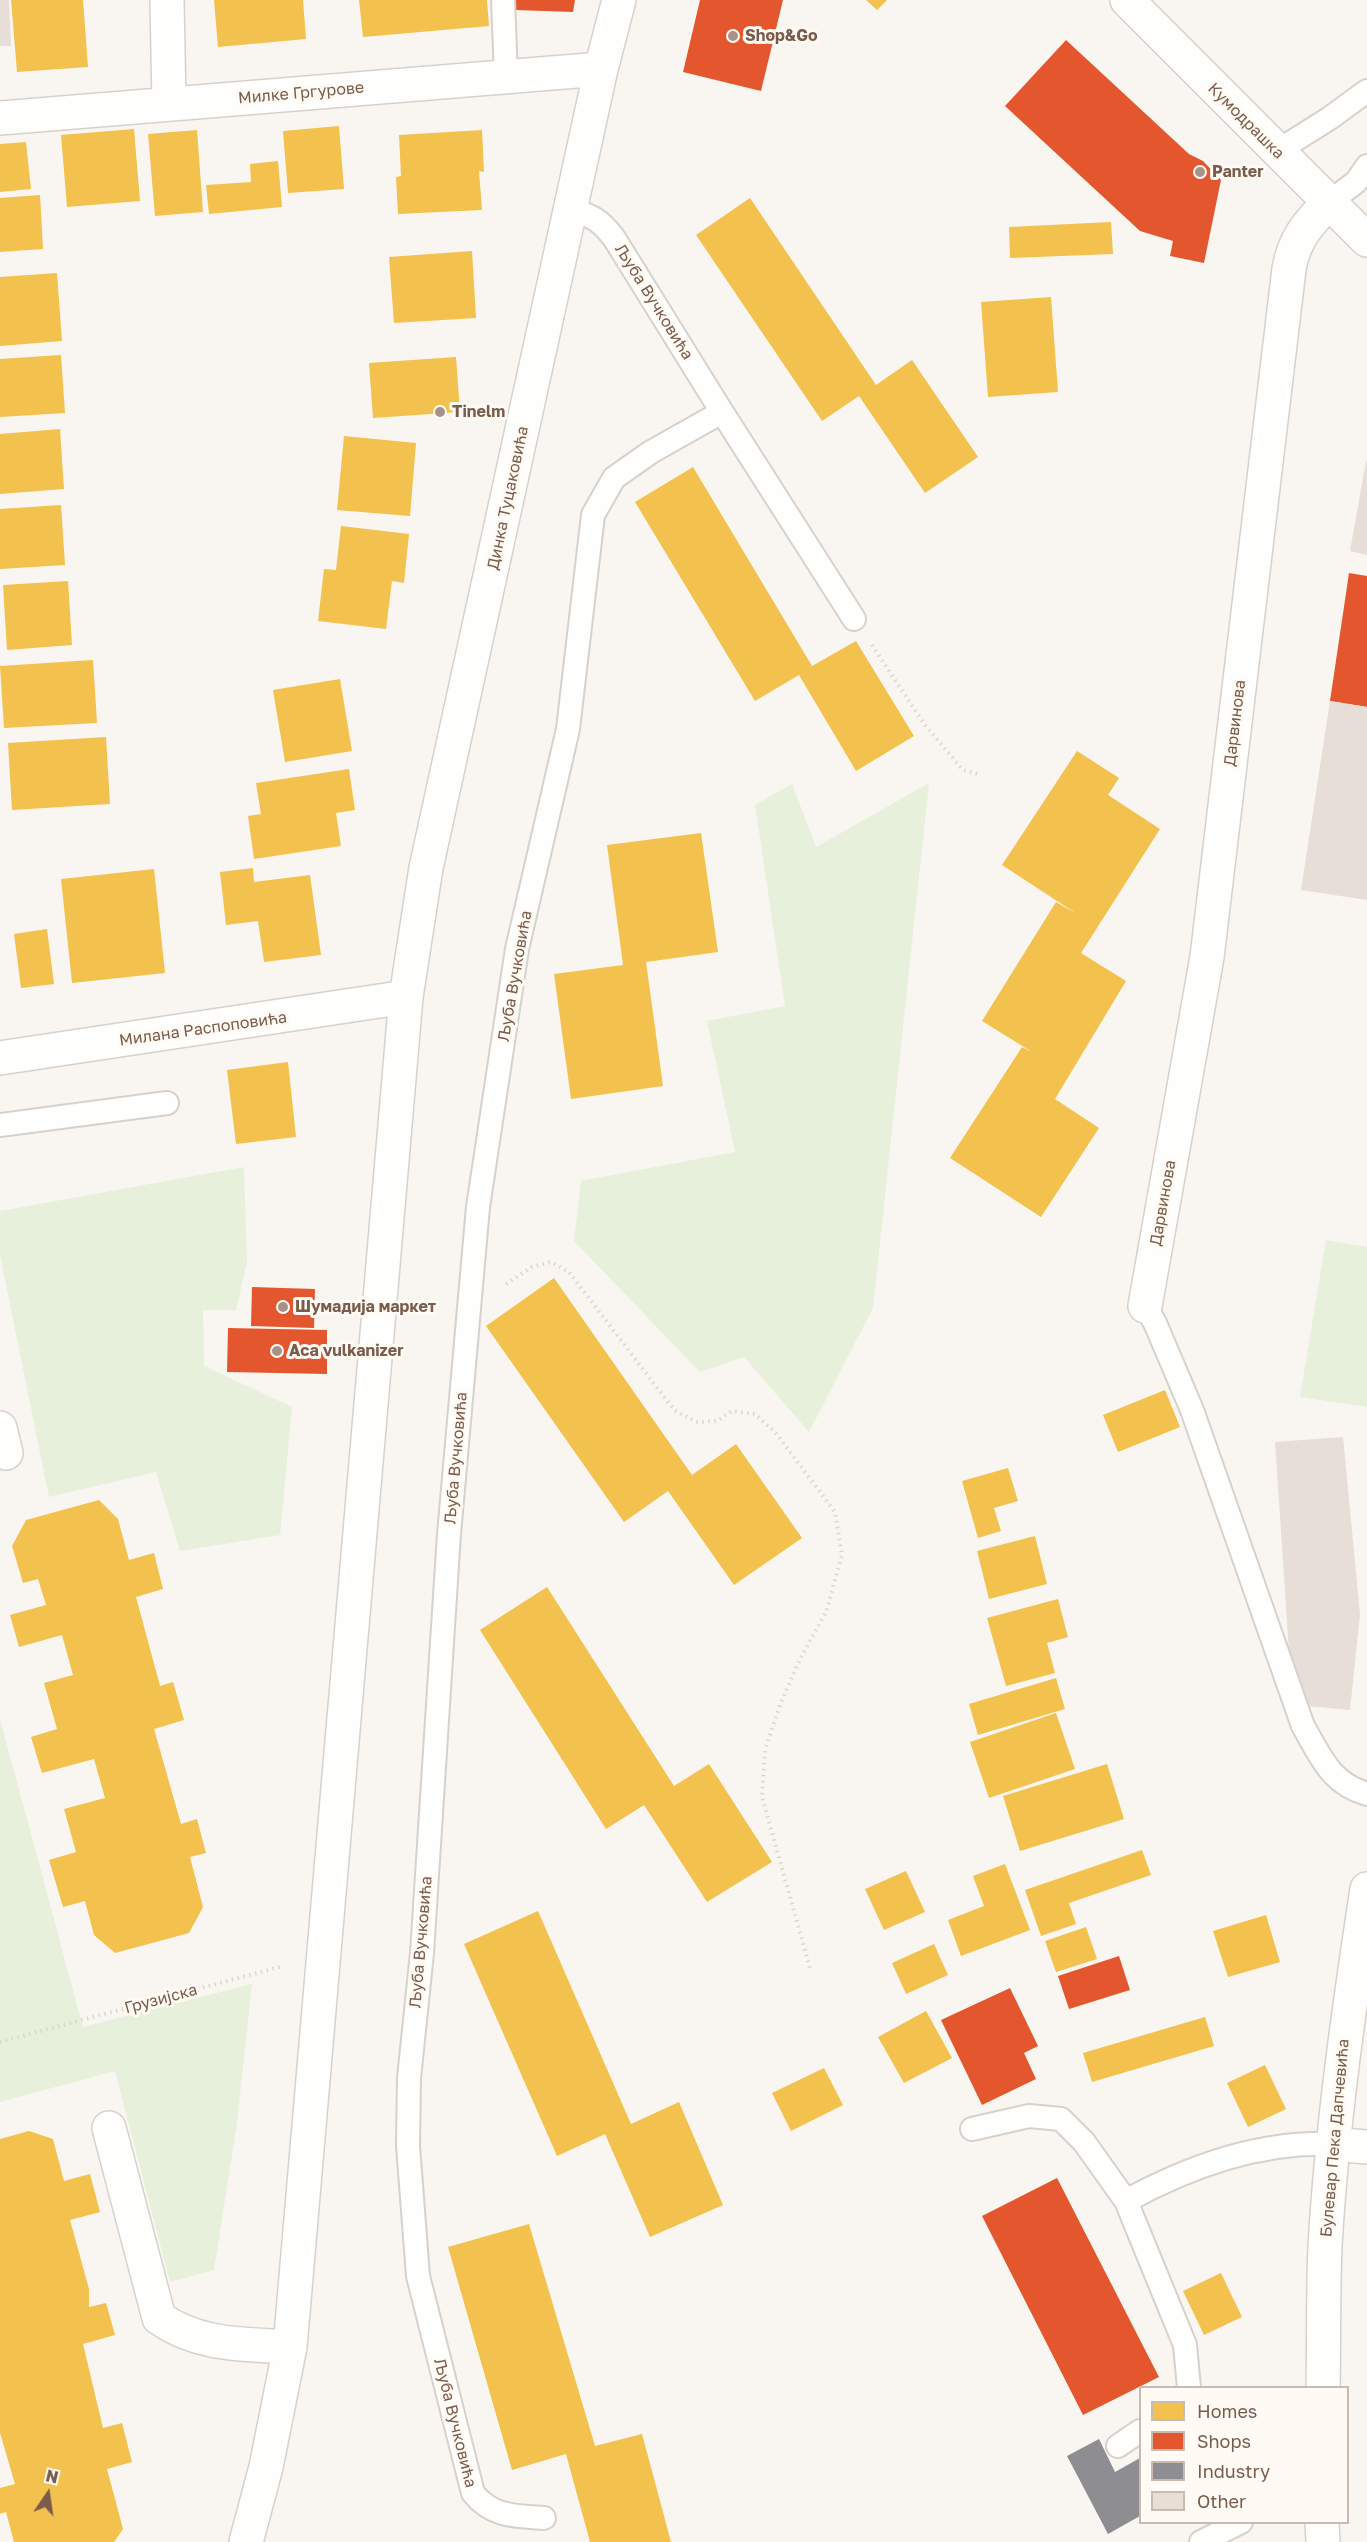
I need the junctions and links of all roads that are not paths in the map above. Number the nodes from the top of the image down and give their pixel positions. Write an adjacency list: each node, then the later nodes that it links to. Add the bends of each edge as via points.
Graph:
1 (166, 0): 8 (street)
2 (503, 0): 6 (lane)
3 (619, 0): 5 (street, Динка Туцаковића)
4 (1127, 0): 10 (street, Кумодрашка)
5 (601, 69): 6 (street, Милке Гргурове); 13 (street, Динка Туцаковића)
6 (506, 76): 8 (street, Милке Гргурове)
7 (1367, 91): 10 (lane)
8 (169, 103): 9 (street, Милке Гргурове)
9 (0, 118)
10 (1276, 152): 12 (street, Кумодрашка)
11 (1367, 166): 12 (lane, Дарвинова, via 1356,182)
12 (1328, 203): 14 (street, Кумодрашка); 21 (street, Дарвинова, via 1296,240 1289,268 1207,957)
13 (571, 210): 15 (lane, Љуба Вучковића, via 601,221); 17 (street, Динка Туцаковића, via 426,868)
14 (1367, 240)
15 (722, 412): 16 (lane, Љуба Вучковића); 35 (lane, Љуба Вучковића, via 614,478 593,515 568,729 517,949 478,1208 449,1534 422,1953 409,2078 412,2222 418,2276 473,2493 483,2506 500,2514)
16 (855, 619)
17 (406, 997): 18 (street, Милана Распоповића); 29 (street)
18 (0, 1058)
19 (167, 1103): 20 (lane)
20 (0, 1125)
21 (1145, 1306): 22 (lane, via 1192,1410 1302,1726 1330,1773)
22 (1367, 1794)
23 (1367, 1889): 26 (street, Булевар Пека Дапчевића, via 1344,2038)
24 (109, 2128): 29 (street, via 159,2318 189,2336)
25 (972, 2129): 28 (lane, via 1029,2116 1061,2119 1084,2142)
26 (1333, 2144): 27 (street); 28 (lane, via 1287,2145 1225,2160 1172,2176); 32 (street, Булевар Пека Дапчевића, via 1325,2248)
27 (1367, 2147)
28 (1126, 2200): 30 (lane, via 1185,2345)
29 (290, 2347): 38 (street, via 269,2455)
30 (1189, 2376): 31 (lane)
31 (1206, 2386)
32 (1323, 2386)
33 (1139, 2432): 34 (lane)
34 (1118, 2446)
35 (544, 2518)
36 (1239, 2524): 39 (lane)
37 (1323, 2524): 40 (street)
38 (246, 2542)
39 (1201, 2542)
40 (1323, 2542)

